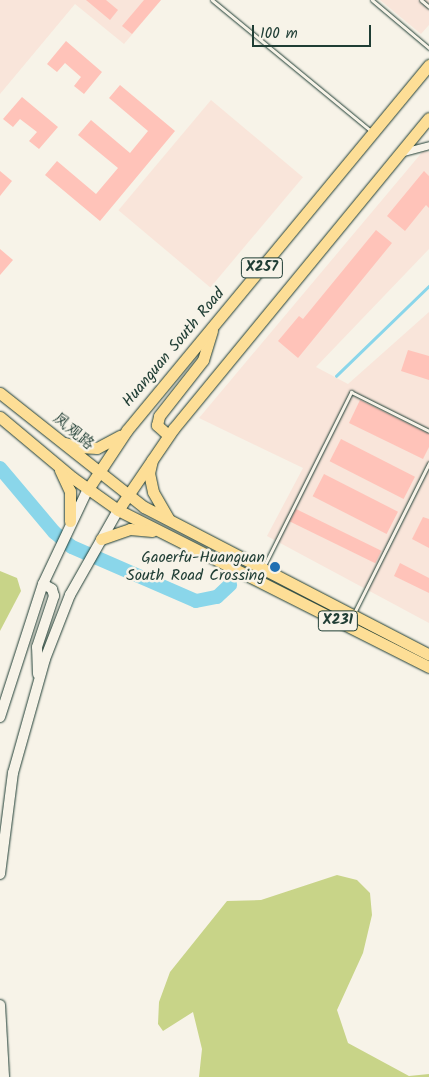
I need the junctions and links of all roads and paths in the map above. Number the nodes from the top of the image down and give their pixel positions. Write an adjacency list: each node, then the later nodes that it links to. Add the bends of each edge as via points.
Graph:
1 (212, 0): 8 (lane)
2 (372, 0): 5 (lane)
3 (420, 0): 4 (lane)
4 (429, 7)
5 (429, 48)
6 (429, 65): 8 (main road, Huanguan South Road / X257)
7 (429, 118): 10 (main road, X257)
8 (373, 133): 11 (main road, Huanguan South Road / X257)
9 (429, 145): 10 (street)
10 (400, 153): 17 (main road, X257)
11 (213, 326): 14 (main road, Huanguan South Road / X257); 17 (main road, via 203,360 157,420 160,429)
12 (0, 393): 16 (main road, 凤观路 / X231)
13 (0, 417): 19 (main road, X231)
14 (128, 430): 16 (main road, via 106,444 87,448 68,444); 21 (main road, Huanguan South Road / X257)
15 (429, 431): 30 (lane, via 351,392)
16 (52, 435): 21 (main road, 凤观路 / X231)
17 (168, 435): 18 (main road, X257)
18 (153, 455): 23 (main road, X257); 26 (main road, via 149,473 153,492 161,510)
19 (54, 463): 22 (main road, X231); 25 (main road, via 70,491)
20 (429, 463): 32 (lane)
21 (98, 473): 22 (main road, Huanguan South Road / X257); 23 (main road, 凤观路 / X231)
22 (88, 489): 24 (main road, X231); 25 (street, Huanguan South Road)
23 (127, 496): 24 (main road, X257); 26 (main road, X231)
24 (118, 510): 27 (main road, X231); 28 (street)
25 (70, 522): 31 (street, Huanguan South Road)
26 (175, 525): 29 (main road, X231)
27 (171, 537): 28 (main road, via 130,529); 29 (main road, X231)
28 (101, 540): 35 (street, via 61,615)
29 (221, 556): 30 (main road, X231)
30 (254, 570): 32 (main road, X231); 34 (main road, X231)
31 (43, 584): 35 (street, via 52,588 54,596 37,647); 36 (street)
32 (353, 616): 33 (main road, X231)
33 (429, 655)
34 (429, 667)
35 (38, 680): 37 (street, via 13,773)
36 (0, 717)
37 (0, 874)
38 (0, 1005): 39 (street)
39 (4, 1077)

